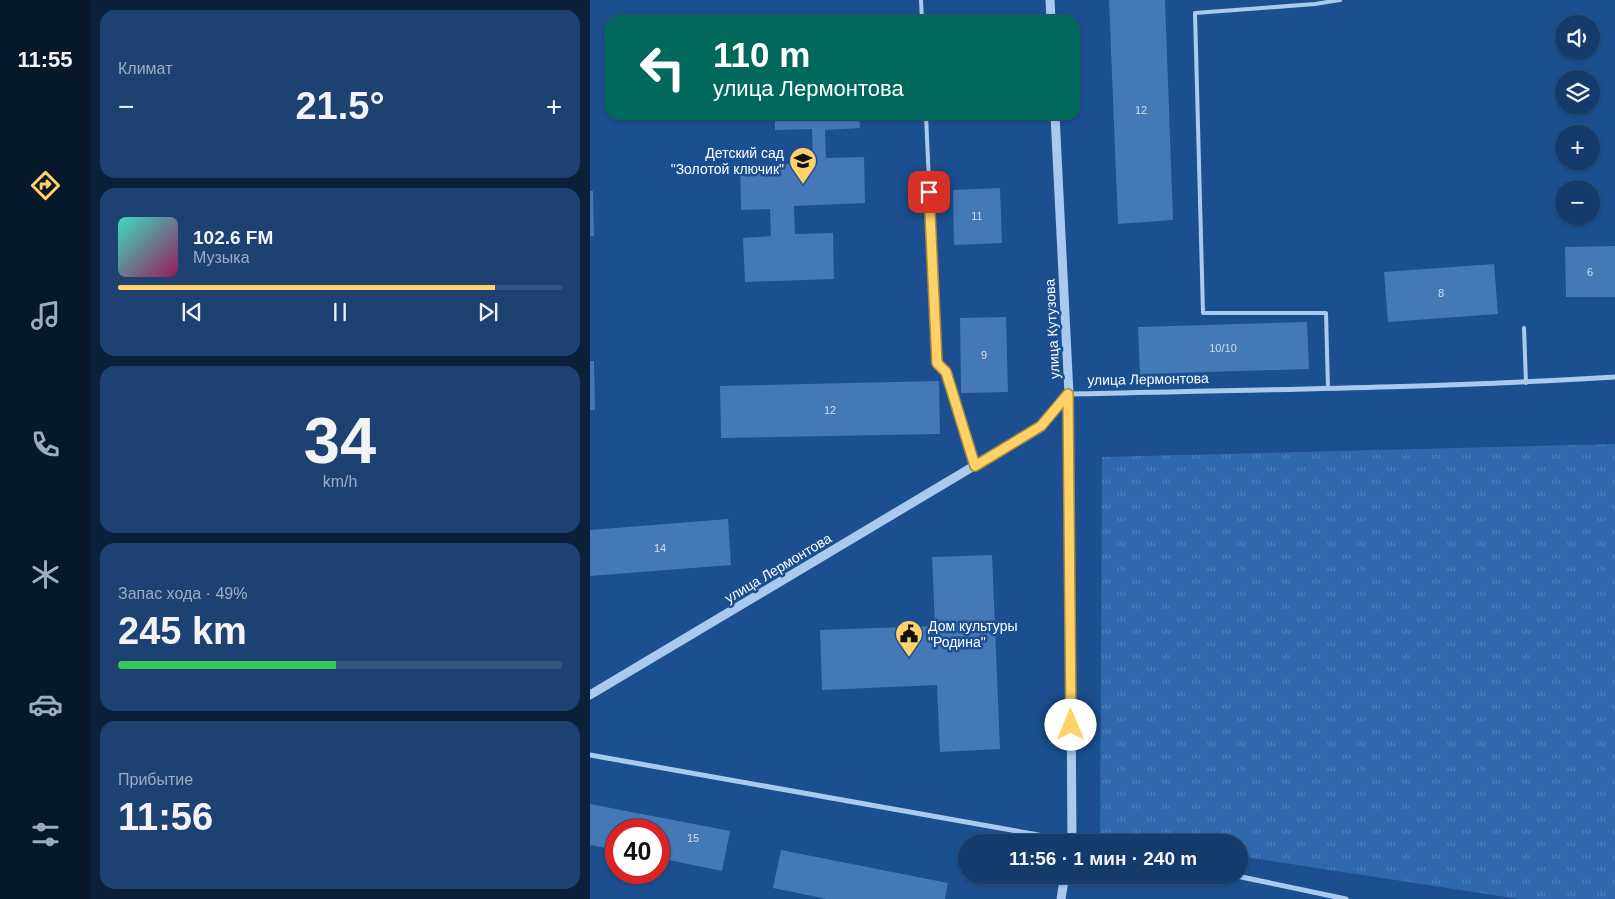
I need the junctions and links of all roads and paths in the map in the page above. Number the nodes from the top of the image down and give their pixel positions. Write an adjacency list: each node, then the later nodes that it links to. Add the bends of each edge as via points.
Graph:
1 (921, 0): 5 (lane)
2 (1050, 0): 6 (street)
3 (1340, 0): 4 (lane)
4 (1315, 2): 12 (lane, via 1195,13 1203,313 1326,313)
5 (922, 15)
6 (1051, 15)
7 (926, 120): 14 (lane, via 937,363 946,372)
8 (1055, 120): 13 (street, улица Кутузова)
9 (1524, 328): 11 (lane)
10 (1615, 377): 11 (street, улица Лермонтова)
11 (1526, 382): 12 (street, улица Лермонтова)
12 (1328, 389): 13 (street, улица Лермонтова)
13 (1068, 394): 14 (street, улица Лермонтова, via 1041,426); 18 (street, улица Кутузова)
14 (975, 466): 15 (street, улица Лермонтова)
15 (590, 695)
16 (590, 755): 17 (street)
17 (1029, 834)
18 (1074, 834)
19 (1248, 878): 22 (street)
20 (1064, 884): 21 (street)
21 (1060, 899)
22 (1346, 899)

